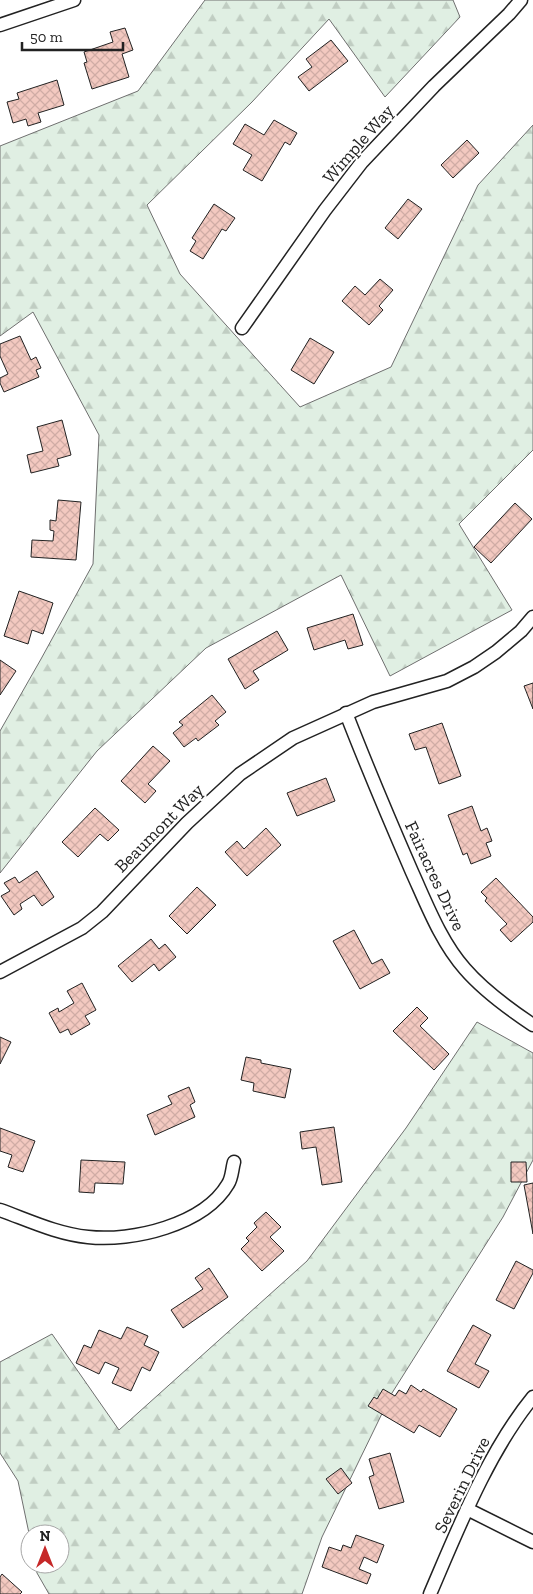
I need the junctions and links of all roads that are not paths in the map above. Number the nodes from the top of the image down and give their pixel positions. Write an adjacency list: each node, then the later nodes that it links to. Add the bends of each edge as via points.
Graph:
1 (74, 0): 3 (street)
2 (520, 0): 4 (street, Wimple Way, via 362,162)
3 (0, 25)
4 (242, 328)
5 (533, 617): 6 (street, Beaumont Way, via 496,652 447,681)
6 (346, 713): 7 (street, Beaumont Way, via 293,738 240,774 187,823 95,918); 8 (street, Fairacres Drive, via 372,781 433,918 455,956 507,1007)
7 (0, 972)
8 (533, 1025)
9 (234, 1162): 10 (street, via 230,1182 205,1209 160,1230 139,1235 88,1237 62,1232)
10 (0, 1210)
11 (533, 1397): 12 (street, Severin Drive, via 498,1449)
12 (467, 1509): 13 (street); 14 (street, Severin Drive)
13 (533, 1542)
14 (430, 1594)

